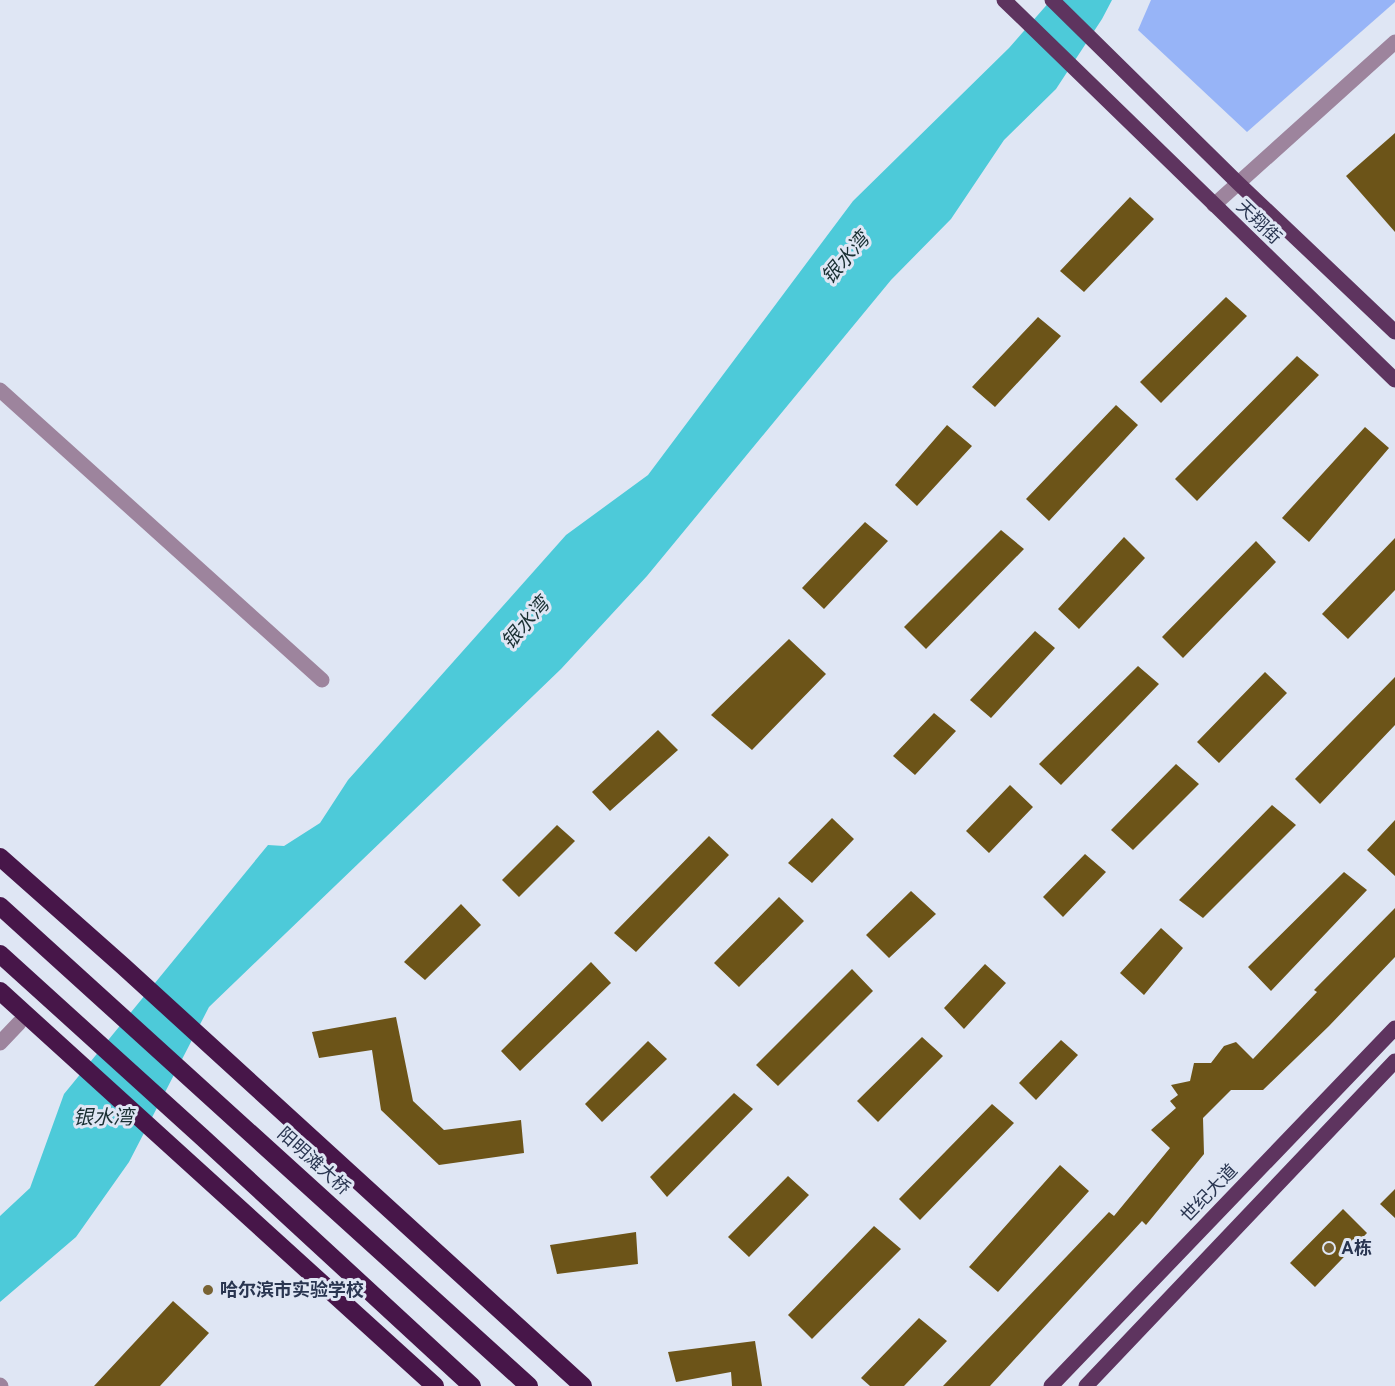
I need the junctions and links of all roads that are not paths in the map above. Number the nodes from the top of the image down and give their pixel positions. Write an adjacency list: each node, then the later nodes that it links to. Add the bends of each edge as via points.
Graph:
1 (1004, 0): 5 (main road, 天翔街)
2 (1052, 0): 4 (main road, 天翔街)
3 (1395, 42): 4 (street)
4 (1238, 183): 5 (street); 6 (main road, 天翔街)
5 (1214, 205): 7 (main road, 天翔街)
6 (1395, 332)
7 (1395, 380)
8 (0, 390): 9 (street)
9 (322, 680)
10 (0, 856): 25 (highway)
11 (0, 906): 24 (highway, 阳明滩大桥)
12 (0, 954): 23 (highway)
13 (0, 991): 18 (highway)
14 (0, 1007): 15 (highway)
15 (19, 1023): 17 (street); 18 (highway)
16 (1395, 1028): 26 (main road, 世纪大道)
17 (0, 1043)
18 (67, 1061): 20 (highway)
19 (1395, 1061): 27 (main road)
20 (175, 1158): 21 (highway); 22 (highway)
21 (420, 1386)
22 (435, 1386)
23 (472, 1386)
24 (529, 1386)
25 (583, 1386)
26 (1050, 1386)
27 (1086, 1386)

